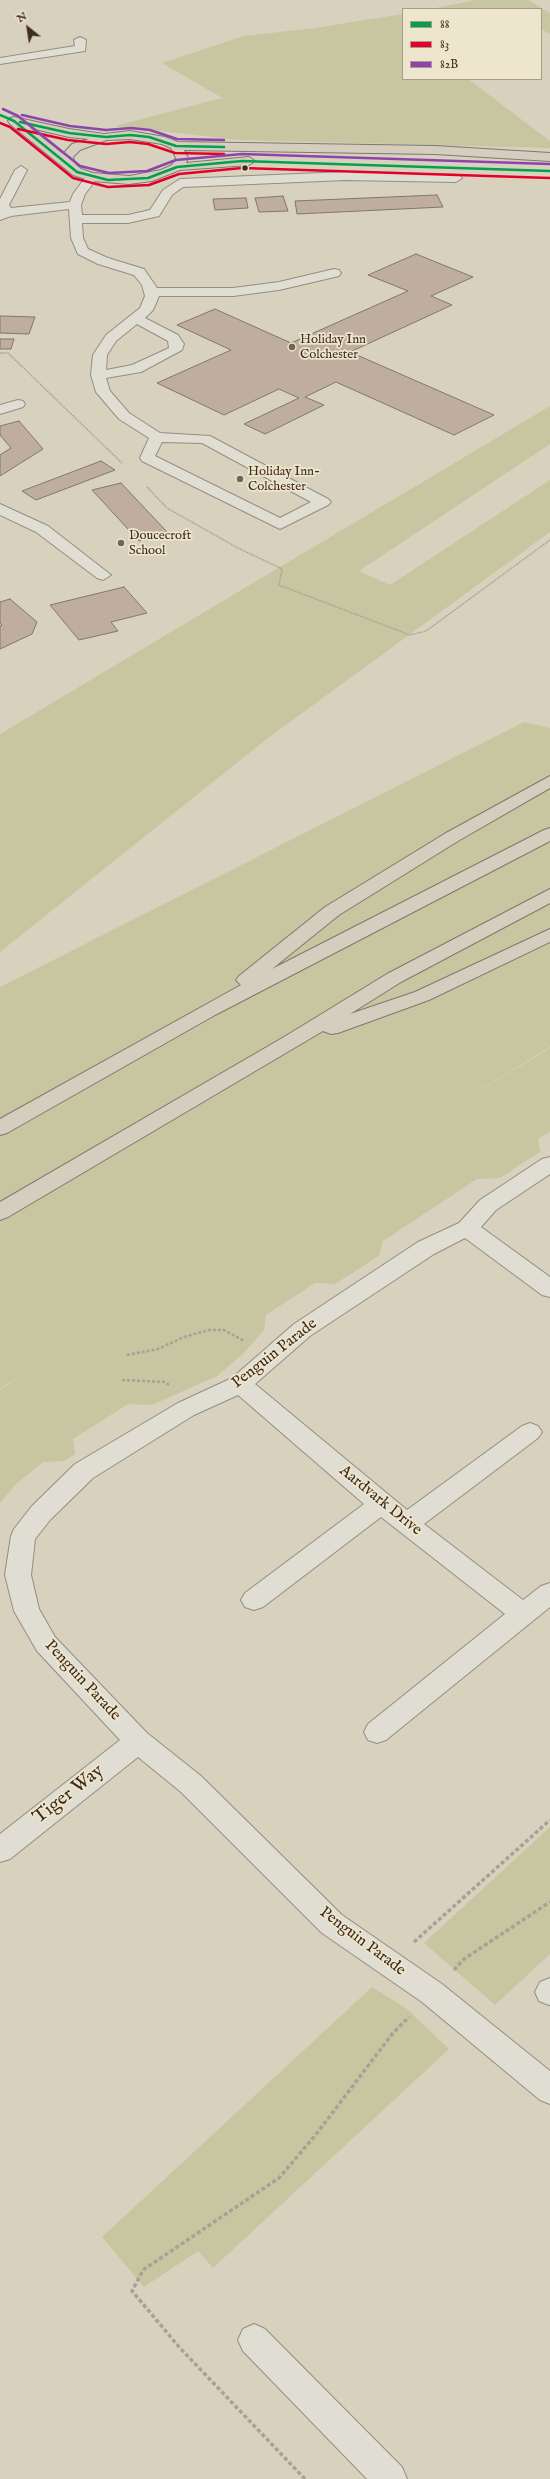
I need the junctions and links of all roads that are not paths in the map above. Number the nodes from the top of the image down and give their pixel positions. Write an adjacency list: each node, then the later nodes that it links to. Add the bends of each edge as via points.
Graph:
1 (80, 40): 2 (street, via 81,49)
2 (0, 61)
3 (0, 115): 4 (main road)
4 (14, 121): 5 (main road, via 69,133); 8 (main road)
5 (106, 137): 6 (main road, via 149,137); 8 (main road, via 76,147 67,157)
6 (176, 146): 7 (main road, via 435,150); 9 (main road, via 182,158)
7 (550, 157)
8 (69, 165): 12 (main road, via 77,172)
9 (177, 167): 11 (main road, via 242,161); 12 (main road, via 148,178 129,180)
10 (21, 170): 15 (street, via 3,206)
11 (550, 171)
12 (92, 177): 14 (street, via 79,194)
13 (456, 178): 16 (street, via 345,176 180,183 167,193 155,213 128,219)
14 (75, 205): 15 (street); 16 (street)
15 (4, 214)
16 (75, 219): 18 (street, via 77,238 83,251 103,261 139,272)
17 (334, 273): 18 (street, via 279,286 233,292)
18 (151, 292): 19 (street, via 152,296 146,310)
19 (135, 318): 20 (street, via 111,338 100,355); 20 (street, via 173,338 177,344 174,350 136,369)
20 (98, 375): 23 (street, via 103,392 124,416)
21 (18, 404): 22 (street)
22 (0, 410)
23 (157, 437): 23 (street, via 147,458 280,524 323,502 205,439)
24 (0, 509): 25 (street, via 42,529)
25 (103, 575)
26 (550, 781): 30 (main road, via 452,837 332,911)
27 (550, 834): 30 (main road)
28 (550, 895): 31 (main road, via 394,978)
29 (550, 935): 31 (main road, via 422,996)
30 (208, 1010): 32 (main road)
31 (291, 1042): 34 (main road)
32 (0, 1128)
33 (550, 1164): 35 (street, Penguin Parade, via 488,1205)
34 (0, 1212)
35 (467, 1228): 36 (street); 37 (street, Penguin Parade, via 426,1248 302,1330)
36 (550, 1289)
37 (240, 1384): 39 (street, Aardvark Drive); 45 (street, Penguin Parade, via 191,1407 84,1471 41,1513 23,1536 18,1575 27,1611 46,1644)
38 (530, 1432): 40 (street)
39 (381, 1504): 40 (street, Aardvark Drive); 42 (street)
40 (406, 1524): 43 (street, Aardvark Drive)
41 (550, 1593): 43 (street)
42 (254, 1600)
43 (523, 1614): 44 (street)
44 (377, 1732)
45 (138, 1741): 46 (street, Tiger Way); 47 (street, Penguin Parade, via 190,1784 332,1924 432,1994)
46 (0, 1850)
47 (550, 2090)
48 (254, 2340): 49 (street)
49 (390, 2479)

